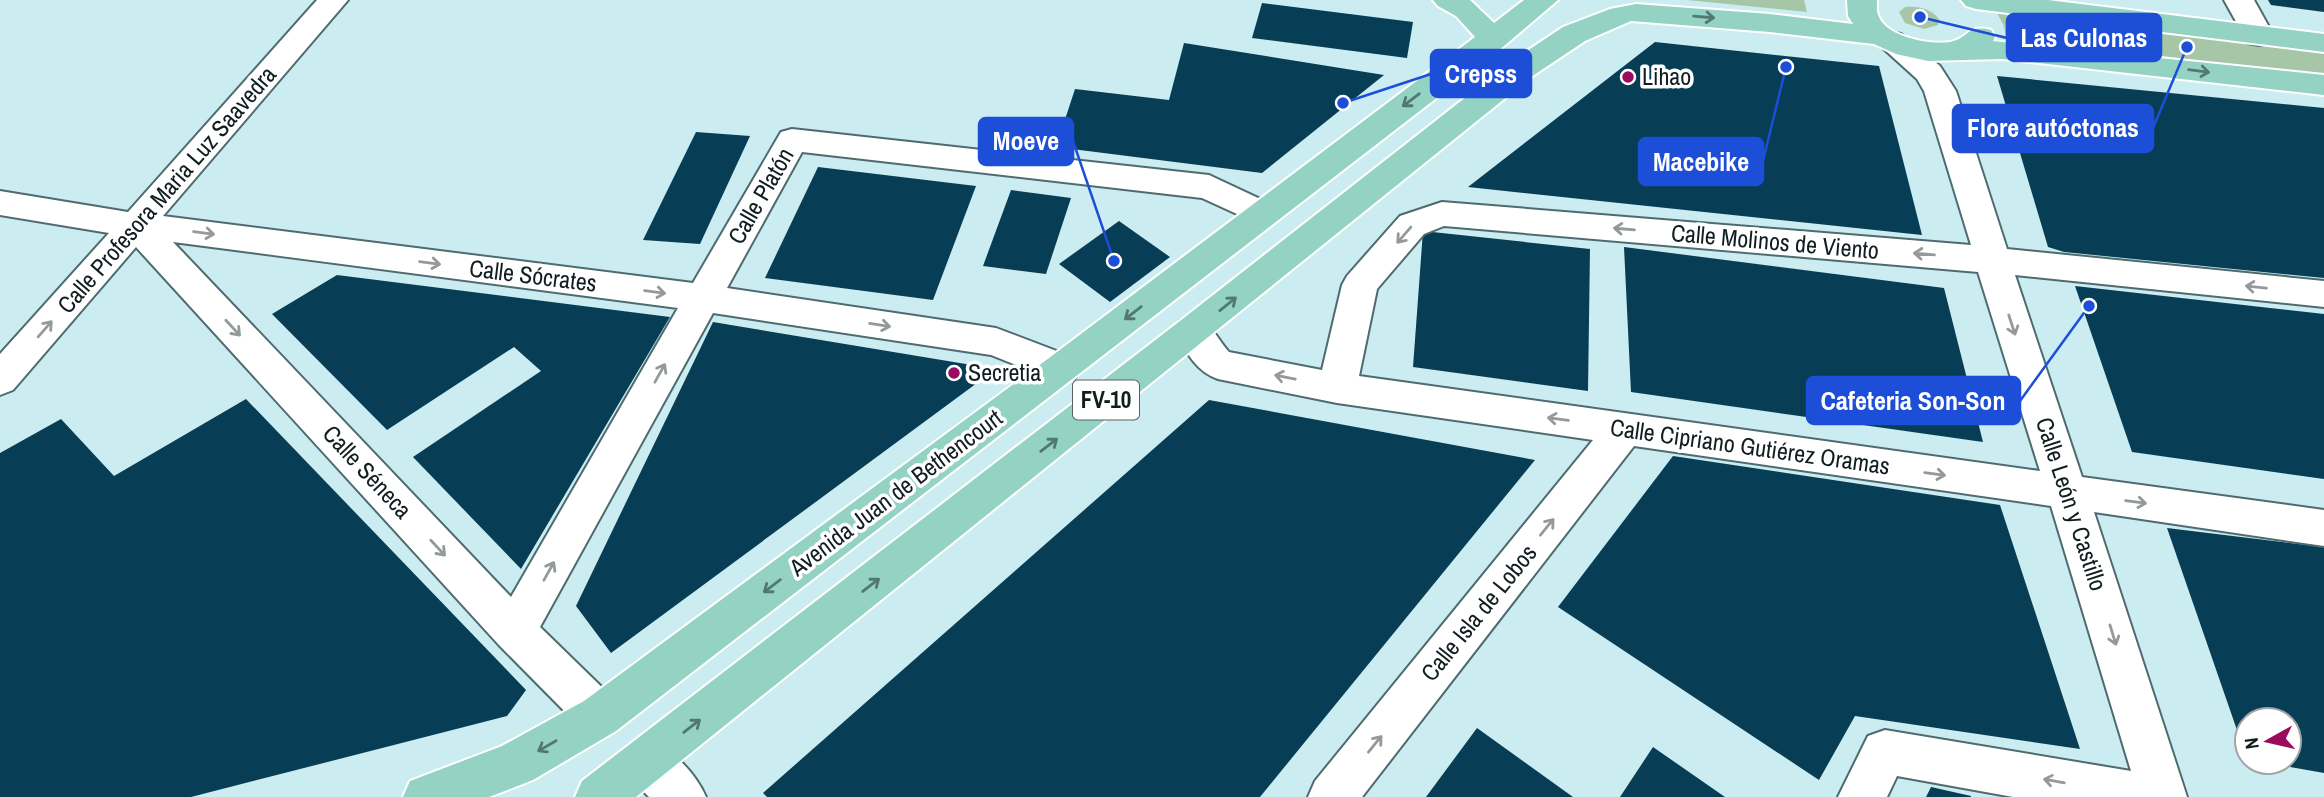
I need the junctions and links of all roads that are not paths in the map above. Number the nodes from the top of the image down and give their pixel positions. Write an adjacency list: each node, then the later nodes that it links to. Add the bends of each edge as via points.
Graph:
1 (333, 0): 19 (street, Calle Profesora Maria Luz Saavedra)
2 (1448, 0): 12 (main road, via 1466,10)
3 (1544, 0): 12 (main road, Avenida Juan de Bethencourt / FV-10)
4 (1566, 0): 9 (main road, via 1595,13)
5 (1862, 0): 11 (main road, via 1867,24)
6 (1958, 0): 14 (main road, via 1973,11 1981,24 1981,36)
7 (1976, 0): 10 (main road)
8 (2239, 0): 10 (street)
9 (1637, 9): 11 (main road, one-way to 11); 23 (main road, FV-10, one-way to 9, via 1523,68 1574,34)
10 (2259, 36): 13 (main road)
11 (1886, 38): 14 (main road, via 1921,52); 16 (street, Calle León y Castillo, via 1929,72)
12 (1493, 39): 18 (main road, Avenida Juan de Bethencourt / FV-10, one-way to 18)
13 (2324, 43)
14 (1958, 52): 15 (main road, one-way to 15, via 2002,50); 16 (street, via 1941,74)
15 (2324, 85)
16 (1940, 91): 20 (street, Calle León y Castillo)
17 (0, 203): 19 (street, Calle Sócrates)
18 (1261, 214): 22 (street, Calle Platón, via 1209,187 792,141); 24 (main road, Avenida Juan de Bethencourt / FV-10, one-way to 24)
19 (136, 225): 22 (street, Calle Sócrates, one-way to 22); 25 (street, Calle Profesora Maria Luz Saavedra, one-way to 19); 30 (street, Calle Séneca, one-way to 30)
20 (1992, 260): 21 (street, Calle Molinos de Viento, one-way to 20); 26 (street, Calle Molinos de Viento, one-way to 26, via 1442,214 1412,225 1360,285); 28 (street, Calle León y Castillo, one-way to 28)
21 (2324, 294)
22 (703, 298): 24 (street, Calle Sócrates, one-way to 24, via 996,342); 30 (street, Calle Platón, one-way to 22)
23 (1193, 331): 26 (street, Calle Cipriano Gutiérez Oramas, one-way to 23, via 1217,364); 32 (main road, FV-10, one-way to 23)
24 (1062, 368): 31 (main road, Avenida Juan de Bethencourt / FV-10, one-way to 31)
25 (0, 380)
26 (1337, 388): 27 (street, Calle Cipriano Gutiérez Oramas, one-way to 26)
27 (1625, 429): 28 (street, Calle Cipriano Gutiérez Oramas, one-way to 28); 36 (street, Calle Isla de Lobos, one-way to 27)
28 (2068, 493): 29 (street, Calle Cipriano Gutiérez Oramas, one-way to 29); 39 (street, Calle León y Castillo, one-way to 39)
29 (2324, 528)
30 (515, 631): 31 (street, Calle Séneca)
31 (600, 716): 33 (main road, Avenida Juan de Bethencourt / FV-10, one-way to 33, via 516,764)
32 (646, 761): 34 (main road, FV-10); 35 (street)
33 (427, 797)
34 (598, 797)
35 (682, 797)
36 (1332, 797)
37 (1862, 797): 38 (street, one-way to 37, via 1885,752)
38 (2145, 797)
39 (2163, 797)

